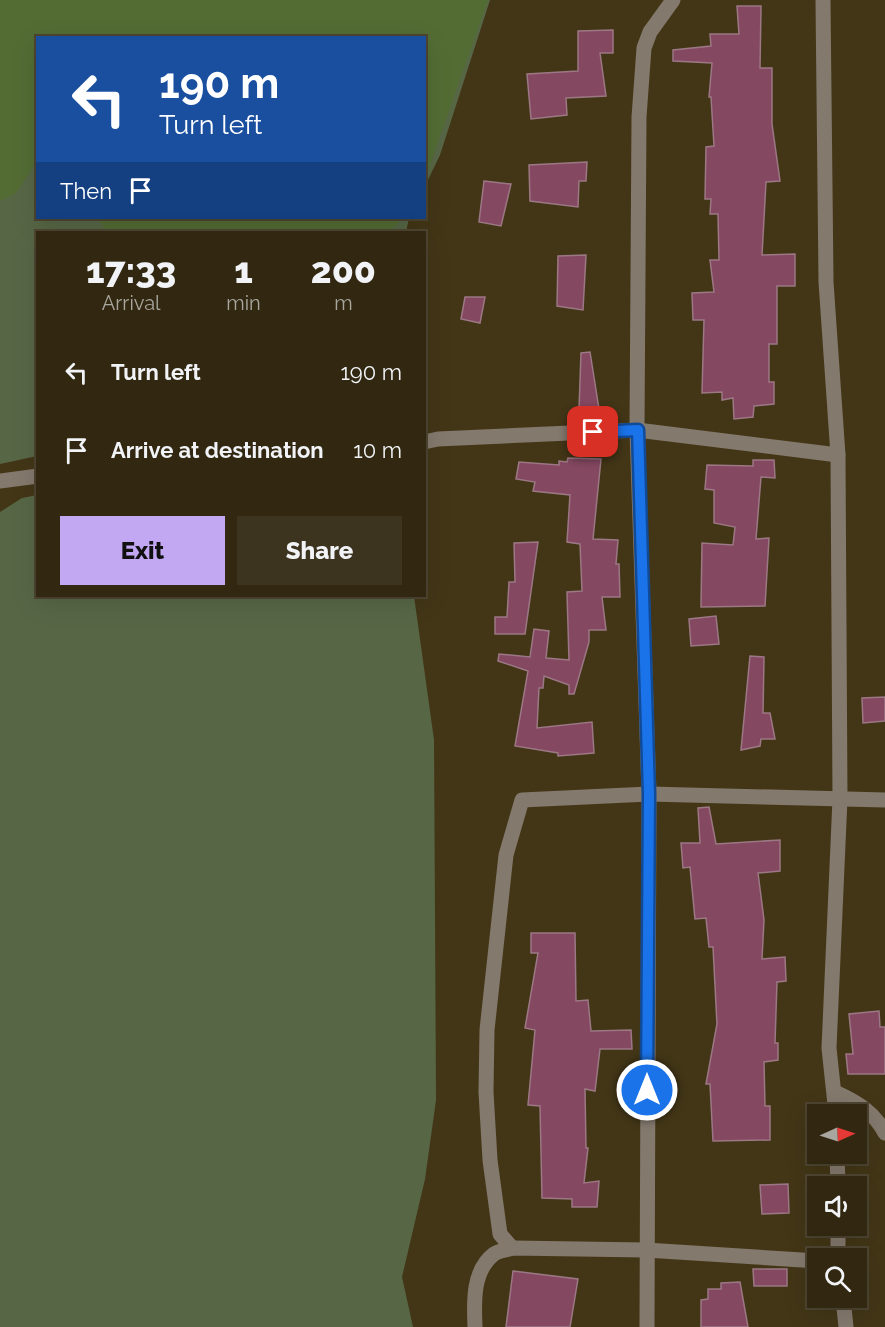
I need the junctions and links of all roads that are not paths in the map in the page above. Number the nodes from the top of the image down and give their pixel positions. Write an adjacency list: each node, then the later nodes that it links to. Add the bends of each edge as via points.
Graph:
1 (673, 0): 3 (street, via 650,32 640,64)
2 (823, 0): 5 (street, via 826,271)
3 (638, 430): 4 (street); 5 (street); 8 (street)
4 (426, 442)
5 (838, 455): 9 (street)
6 (36, 476): 7 (street)
7 (0, 481)
8 (649, 794): 9 (street); 14 (street, via 522,800 506,855 487,1030 490,1160 500,1234); 15 (street)
9 (840, 799): 10 (street); 11 (street, via 829,1048)
10 (885, 800)
11 (835, 1092): 12 (street); 13 (street, via 877,1118)
12 (836, 1104)
13 (885, 1133)
14 (512, 1248): 15 (street); 19 (street, via 494,1254 480,1274 475,1292)
15 (646, 1250): 16 (street); 20 (street)
16 (807, 1260)
17 (845, 1308): 18 (street)
18 (848, 1325)
19 (475, 1327)
20 (647, 1327)

